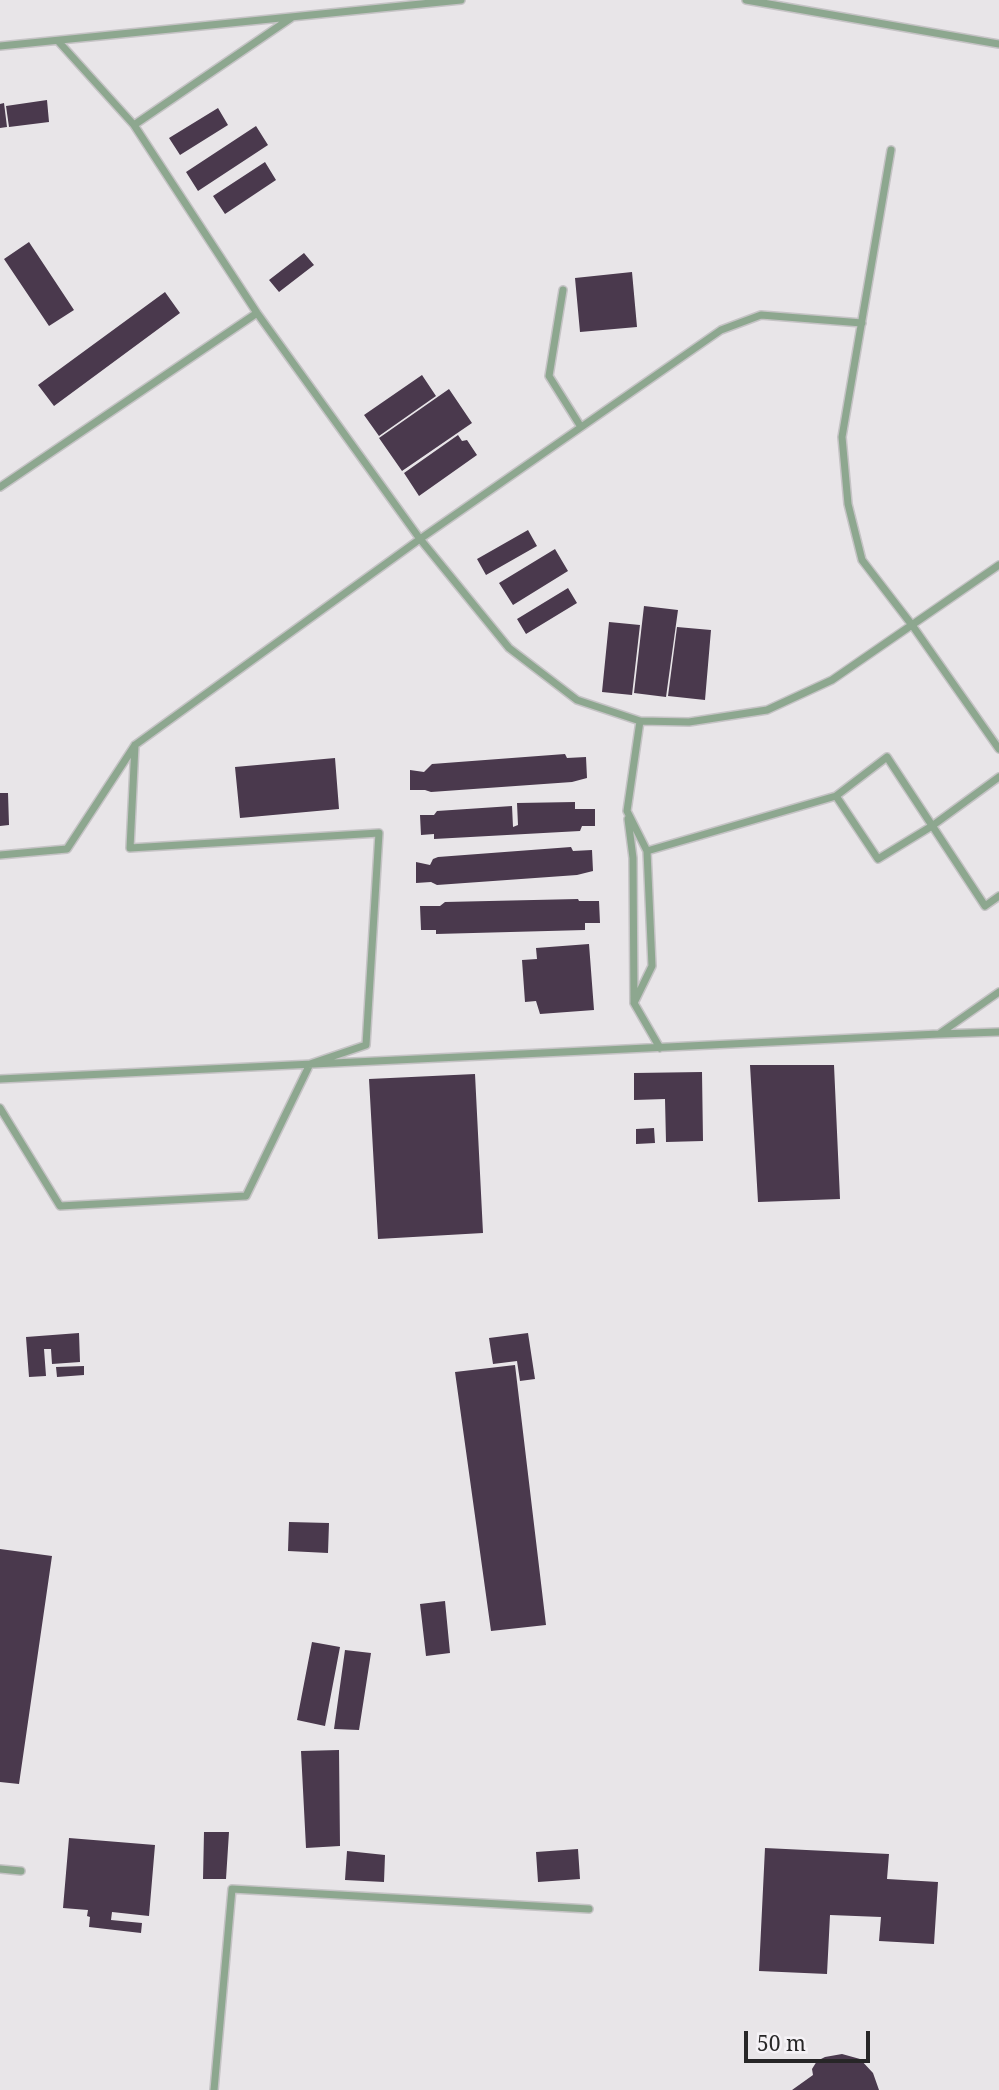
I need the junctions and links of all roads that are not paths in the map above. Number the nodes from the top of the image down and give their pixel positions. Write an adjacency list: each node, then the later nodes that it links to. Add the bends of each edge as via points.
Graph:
1 (461, 0): 3 (lane)
2 (746, 0): 5 (lane)
3 (293, 17): 4 (lane); 7 (lane)
4 (58, 41): 6 (lane); 7 (lane)
5 (999, 44)
6 (0, 46)
7 (134, 125): 10 (lane)
8 (891, 150): 11 (lane)
9 (563, 290): 12 (lane, via 549,376)
10 (257, 313): 13 (lane); 14 (lane)
11 (862, 323): 12 (lane, via 761,315 721,330); 16 (lane, via 842,436 848,504 862,560)
12 (581, 428): 14 (lane)
13 (0, 487)
14 (420, 539): 17 (lane, via 509,648 577,699); 18 (lane)
15 (999, 565): 16 (lane)
16 (912, 625): 17 (lane, via 832,680 767,710 689,722); 19 (lane)
17 (640, 721): 22 (lane)
18 (135, 745): 25 (lane, via 67,849); 32 (lane, via 130,848 379,833 366,1045)
19 (999, 749)
20 (999, 777): 23 (lane)
21 (836, 796): 23 (lane, via 878,859); 23 (lane, via 887,757); 24 (lane)
22 (627, 811): 24 (lane); 28 (lane, via 633,858)
23 (932, 826): 26 (lane, via 985,905)
24 (647, 851): 28 (lane, via 652,966)
25 (0, 855)
26 (999, 896)
27 (999, 992): 30 (lane)
28 (634, 1003): 31 (lane)
29 (999, 1032): 30 (lane)
30 (939, 1034): 31 (lane)
31 (660, 1048): 32 (lane)
32 (310, 1064): 33 (lane); 34 (lane, via 246,1196 60,1206)
33 (0, 1079)
34 (0, 1108)
35 (0, 1868): 36 (lane)
36 (21, 1871)
37 (589, 1909): 38 (lane, via 232,1889)
38 (214, 2090)

